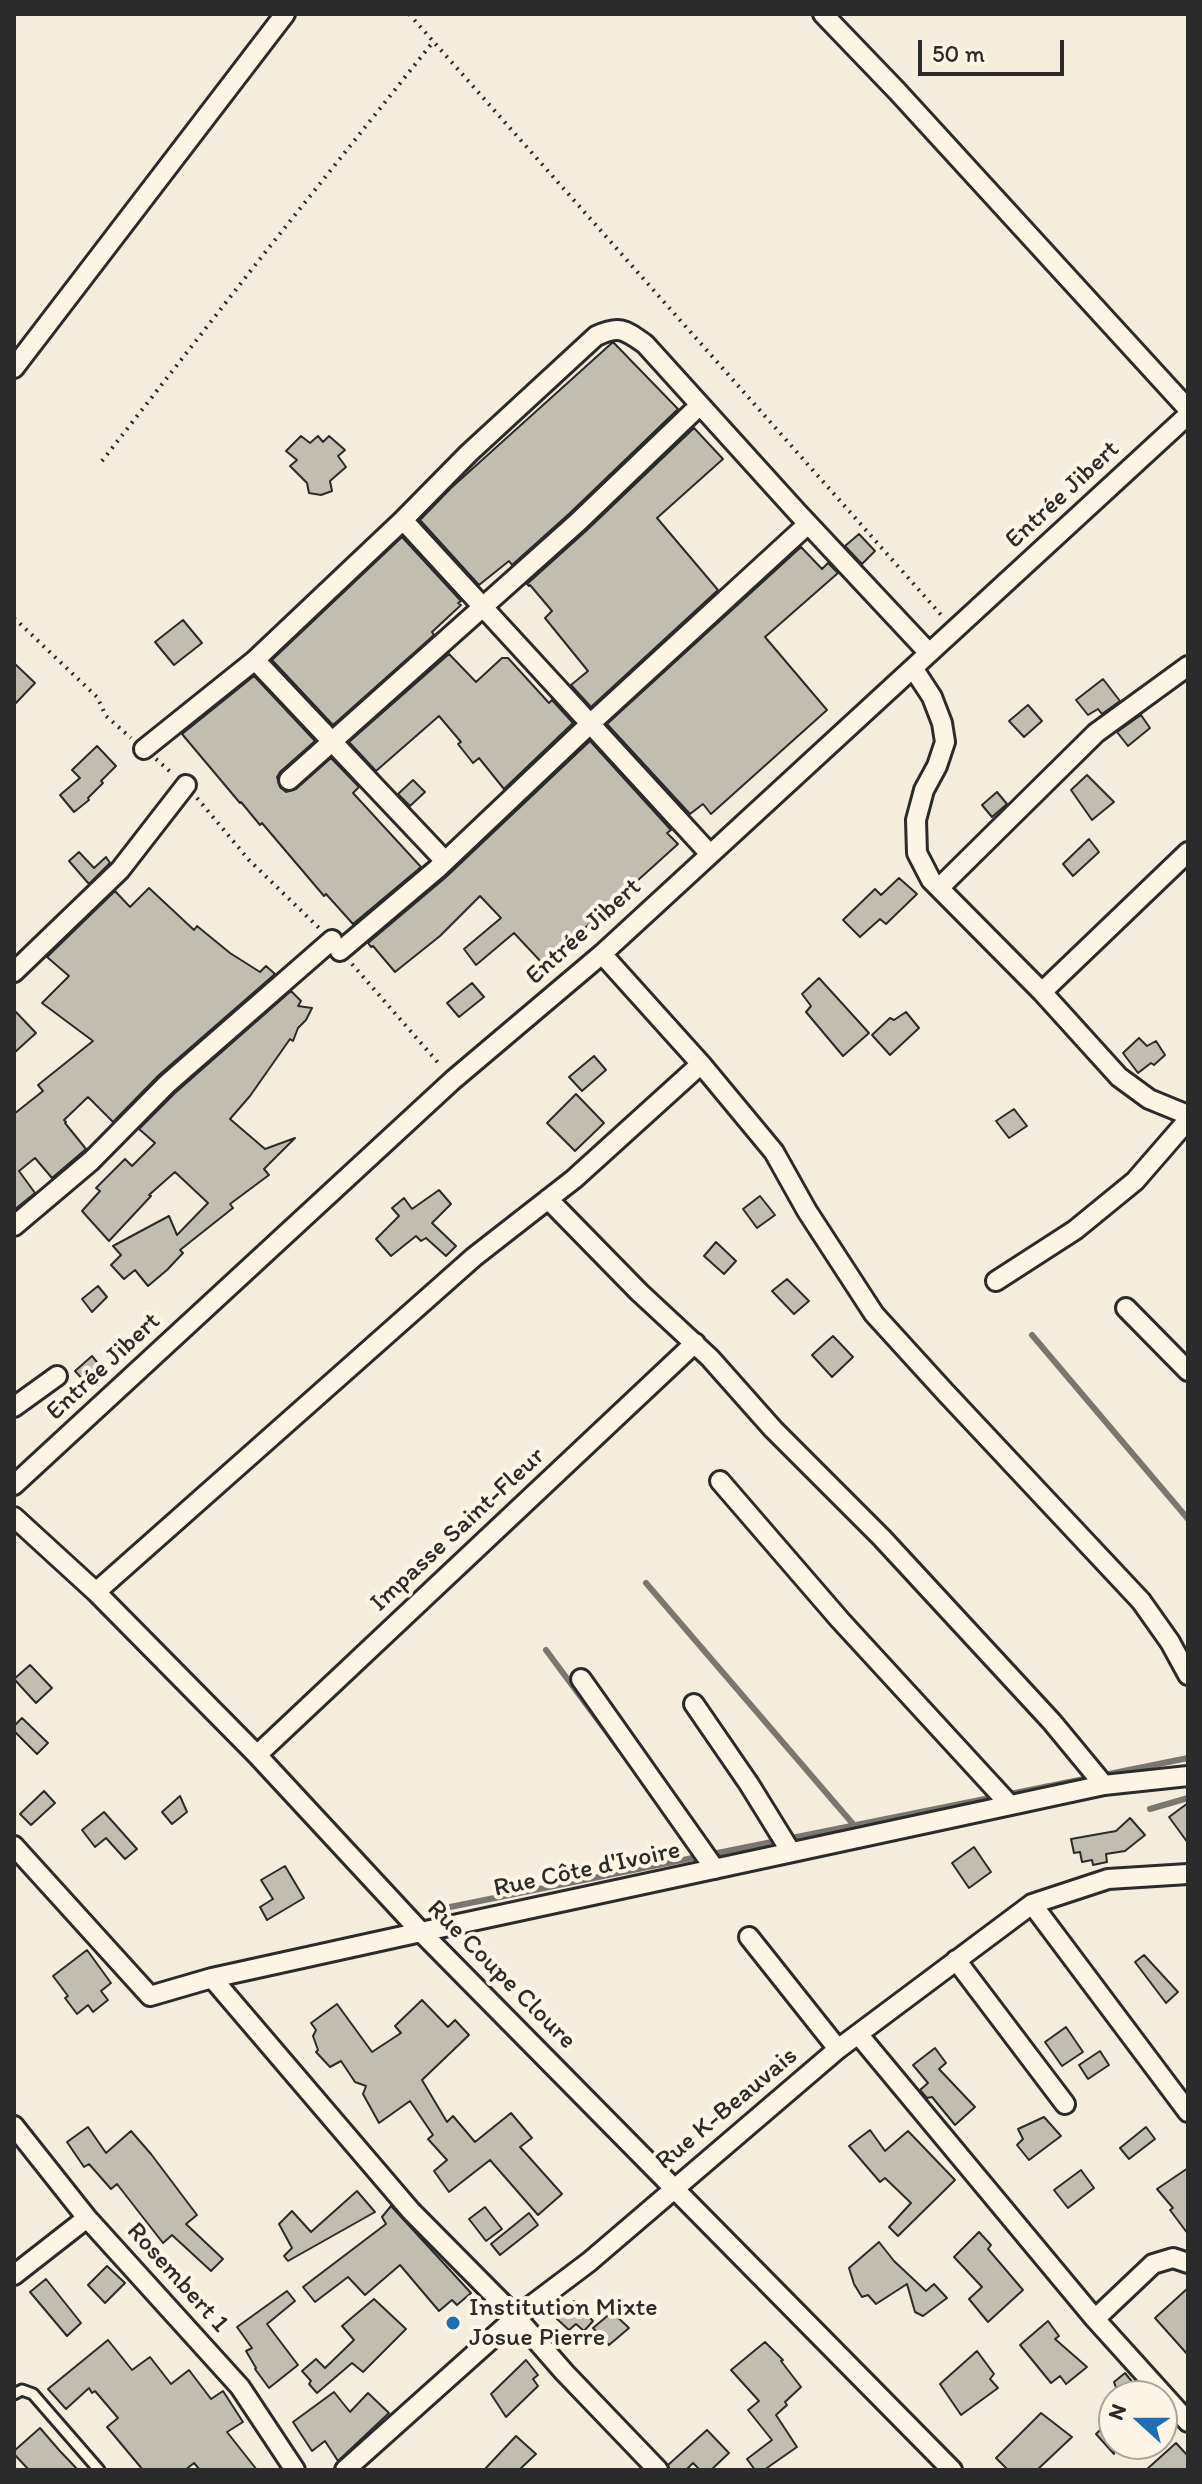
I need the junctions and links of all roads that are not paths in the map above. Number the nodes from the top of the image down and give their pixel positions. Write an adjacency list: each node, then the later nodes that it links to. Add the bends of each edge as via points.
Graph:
1 (285, 14): 3 (street)
2 (823, 14): 5 (street)
3 (14, 368)
4 (700, 405): 6 (street, via 645,344 611,329 596,336 515,410); 7 (street); 8 (street)
5 (1188, 412): 9 (street, Entrée Jibert)
6 (403, 520): 8 (street); 10 (street)
7 (808, 524): 9 (street); 13 (street)
8 (483, 608): 13 (street); 14 (street)
9 (929, 653): 12 (street, Entrée Jibert)
10 (255, 660): 14 (street); 15 (street)
11 (1188, 666): 21 (street, via 1096,733)
12 (913, 668): 19 (street, Entrée Jibert); 21 (street, via 932,697 945,742 916,820 917,853)
13 (590, 724): 19 (street); 20 (street)
14 (333, 741): 16 (street); 20 (street)
15 (144, 749)
16 (289, 780)
17 (186, 785): 23 (street, via 120,870)
18 (1188, 852): 24 (street)
19 (709, 853): 22 (street, Entrée Jibert)
20 (445, 861): 28 (street, via 167,1084 91,1161)
21 (939, 888): 24 (street)
22 (602, 954): 25 (street); 36 (street, Entrée Jibert, via 453,1080)
23 (14, 972)
24 (1042, 992): 26 (street, via 1119,1077)
25 (701, 1064): 27 (street); 39 (street, via 774,1152 874,1314 1141,1601)
26 (1188, 1118): 29 (street, via 1135,1181 1075,1230)
27 (548, 1199): 31 (street); 38 (street, via 474,1257)
28 (14, 1226)
29 (996, 1281)
30 (1126, 1308): 32 (street)
31 (695, 1343): 42 (street, Impasse Saint-Fleur); 44 (street, via 882,1538)
32 (1188, 1371)
33 (57, 1376): 34 (street)
34 (14, 1407)
35 (720, 1481): 45 (street)
36 (14, 1485)
37 (14, 1517): 38 (street, Rue Coupe Cloure)
38 (96, 1592): 42 (street, Rue Coupe Cloure)
39 (1188, 1675)
40 (581, 1679): 48 (street)
41 (694, 1704): 47 (street)
42 (257, 1755): 51 (street, Rue Coupe Cloure)
43 (1188, 1776): 44 (street, Rue Côte d'Ivoire)
44 (1104, 1785): 45 (street, Rue Côte d'Ivoire)
45 (1010, 1805): 47 (street, Rue Côte d'Ivoire)
46 (14, 1846): 54 (street, Rue Côte d'Ivoire, via 150,1996)
47 (791, 1852): 48 (street, Rue Côte d'Ivoire)
48 (715, 1869): 51 (street, Rue Côte d'Ivoire)
49 (1188, 1874): 50 (street, Rue K-Beauvais, via 1108,1879)
50 (1032, 1904): 53 (street, Rue K-Beauvais); 58 (street)
51 (421, 1932): 54 (street, Rue Côte d'Ivoire); 60 (street, Rue Coupe Cloure)
52 (749, 1937): 56 (street)
53 (956, 1960): 55 (street, Rue K-Beauvais); 57 (street)
54 (212, 1978): 64 (street, via 411,2211)
55 (858, 2034): 56 (street, Rue K-Beauvais); 65 (street)
56 (838, 2049): 60 (street, Rue K-Beauvais)
57 (1065, 2104)
58 (1188, 2112)
59 (14, 2126): 61 (street, Rosembert 1)
60 (675, 2187): 64 (street, Rue K-Beauvais); 72 (street, Rue Coupe Cloure)
61 (87, 2218): 63 (street); 69 (street, Rosembert 1, via 240,2387)
62 (1188, 2263): 65 (street, via 1173,2258 1153,2264)
63 (14, 2275)
64 (516, 2317): 70 (street, Rue K-Beauvais); 71 (street)
65 (1095, 2319): 67 (street)
66 (14, 2394): 68 (lane, via 33,2394)
67 (1188, 2422)
68 (99, 2470)
69 (295, 2470)
70 (345, 2470)
71 (658, 2470)
72 (952, 2470)

